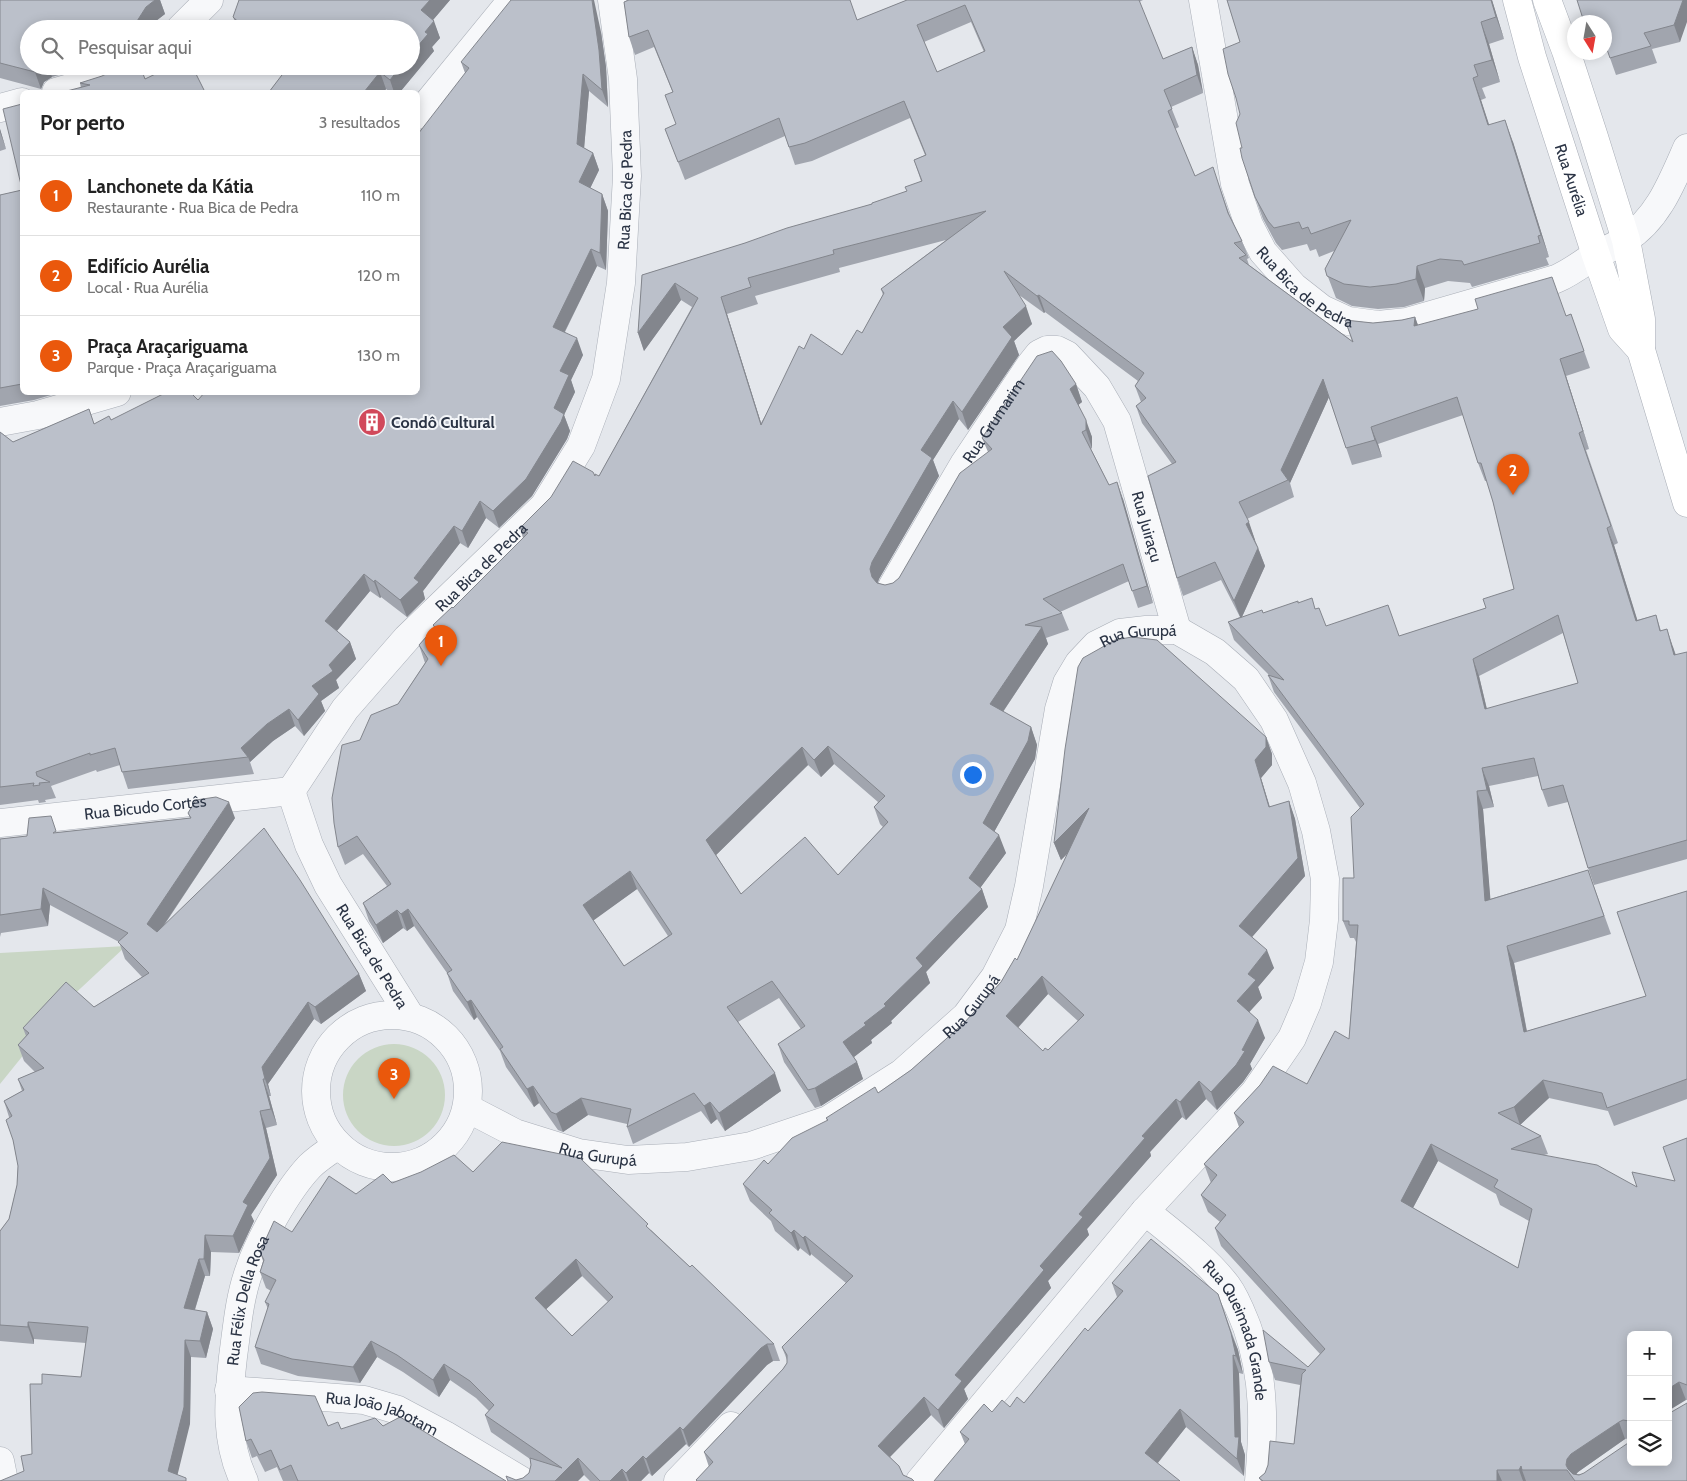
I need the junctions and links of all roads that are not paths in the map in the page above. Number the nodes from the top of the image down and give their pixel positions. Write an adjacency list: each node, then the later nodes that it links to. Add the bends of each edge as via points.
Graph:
1 (209, 0): 7 (street)
2 (512, 0): 12 (street)
3 (612, 0): 23 (street, Rua Bica de Pedra, via 623,79 627,176 621,283 606,379 580,446 544,506 407,638 345,709)
4 (1203, 0): 15 (street, Rua Bica de Pedra, via 1235,184 1249,225 1263,252 1294,287 1322,309 1348,321 1378,325 1407,322 1556,279)
5 (1517, 0): 15 (street, Rua Aurélia, via 1532,57)
6 (1547, 0): 14 (street, Rua Aurélia)
7 (189, 20)
8 (109, 75): 9 (street)
9 (63, 90)
10 (20, 103): 11 (street)
11 (0, 108)
12 (420, 113)
13 (1687, 148): 14 (street, Rua Bica de Pedra, via 1668,191 1646,224)
14 (1626, 240): 15 (street, Rua Bica de Pedra); 16 (street, Rua Aurélia, via 1641,319)
15 (1596, 255): 16 (street, Rua Aurélia, via 1622,330)
16 (1641, 350): 20 (street, Rua Aurélia)
17 (107, 395): 19 (street, via 38,415)
18 (1117, 421): 21 (street, Rua Grumarim, via 1097,387 1067,355 1057,350 1039,354 964,464); 22 (street, Rua Juiraçu)
19 (0, 422)
20 (1687, 503)
21 (892, 587)
22 (1177, 630): 26 (street, Rua Gurupá, via 1120,633 1096,645 1066,683 1018,930 995,977 966,1016 902,1073 828,1120 751,1146 686,1157 628,1160 579,1153 515,1133); 28 (street, Rua Gurupá, via 1215,652 1246,679 1274,720 1302,783 1316,831 1324,879 1324,920 1319,962 1292,1038 1256,1092)
23 (290, 791): 24 (street, Rua Bicudo Cortês); 25 (street, Rua Bica de Pedra, via 309,845 328,885)
24 (0, 823)
25 (410, 1016): 26 (street, via 432,1026 451,1041 463,1061 469,1085); 27 (street, via 382,1015 355,1024 334,1042 320,1066 315,1094 322,1121)
26 (467, 1108): 27 (street, via 458,1130 444,1148 424,1160 402,1166 378,1166 356,1158)
27 (338, 1145): 29 (street, Rua Félix Della Rosa, via 310,1166 295,1186 272,1222 248,1271 239,1308)
28 (1145, 1211): 36 (street, Rua Gurupá); 37 (street, Rua Queimada Grande, via 1206,1264 1238,1302 1260,1373 1263,1404)
29 (229, 1390): 33 (street, Rua Félix Della Rosa, via 229,1420 236,1463); 34 (street, Rua João Jabotam, via 364,1400 398,1410)
30 (745, 1411): 35 (street)
31 (0, 1461): 32 (street)
32 (4, 1481)
33 (244, 1481)
34 (522, 1481)
35 (678, 1481)
36 (920, 1481)
37 (1259, 1481)

